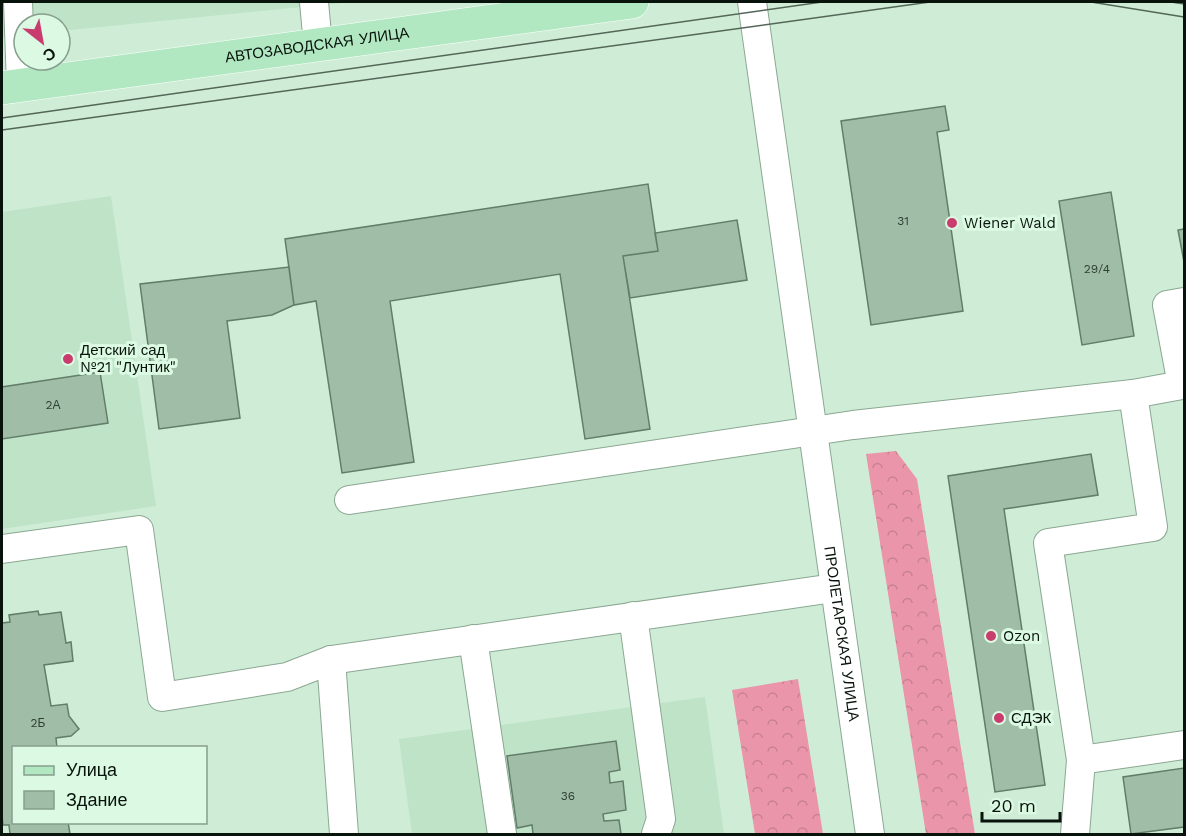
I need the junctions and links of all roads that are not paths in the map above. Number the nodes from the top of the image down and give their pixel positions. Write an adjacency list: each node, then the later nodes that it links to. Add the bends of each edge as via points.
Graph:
1 (18, 2): 6 (street)
2 (314, 2): 5 (street)
3 (632, 2): 5 (main road, АВТОЗАВОДСКАЯ УЛИЦА)
4 (752, 2): 9 (street, ПРОЛЕТАРСКАЯ УЛИЦА)
5 (318, 45): 6 (main road, АВТОЗАВОДСКАЯ УЛИЦА)
6 (11, 87)
7 (1185, 302): 8 (street, via 1167,305 1182,385)
8 (1133, 394): 9 (street); 17 (street, via 1153,527 1048,543)
9 (814, 431): 10 (street); 12 (street, ПРОЛЕТАРСКАЯ УЛИЦА)
10 (350, 500)
11 (2, 549): 15 (street, via 139,530 162,697 287,676)
12 (834, 588): 13 (street); 21 (street, ПРОЛЕТАРСКАЯ УЛИЦА)
13 (633, 616): 14 (street); 20 (street, via 662,819)
14 (473, 639): 15 (street); 19 (street)
15 (331, 660): 18 (street)
16 (1185, 745): 17 (street)
17 (1081, 760): 22 (street)
18 (344, 834)
19 (502, 834)
20 (656, 834)
21 (870, 834)
22 (1075, 834)

